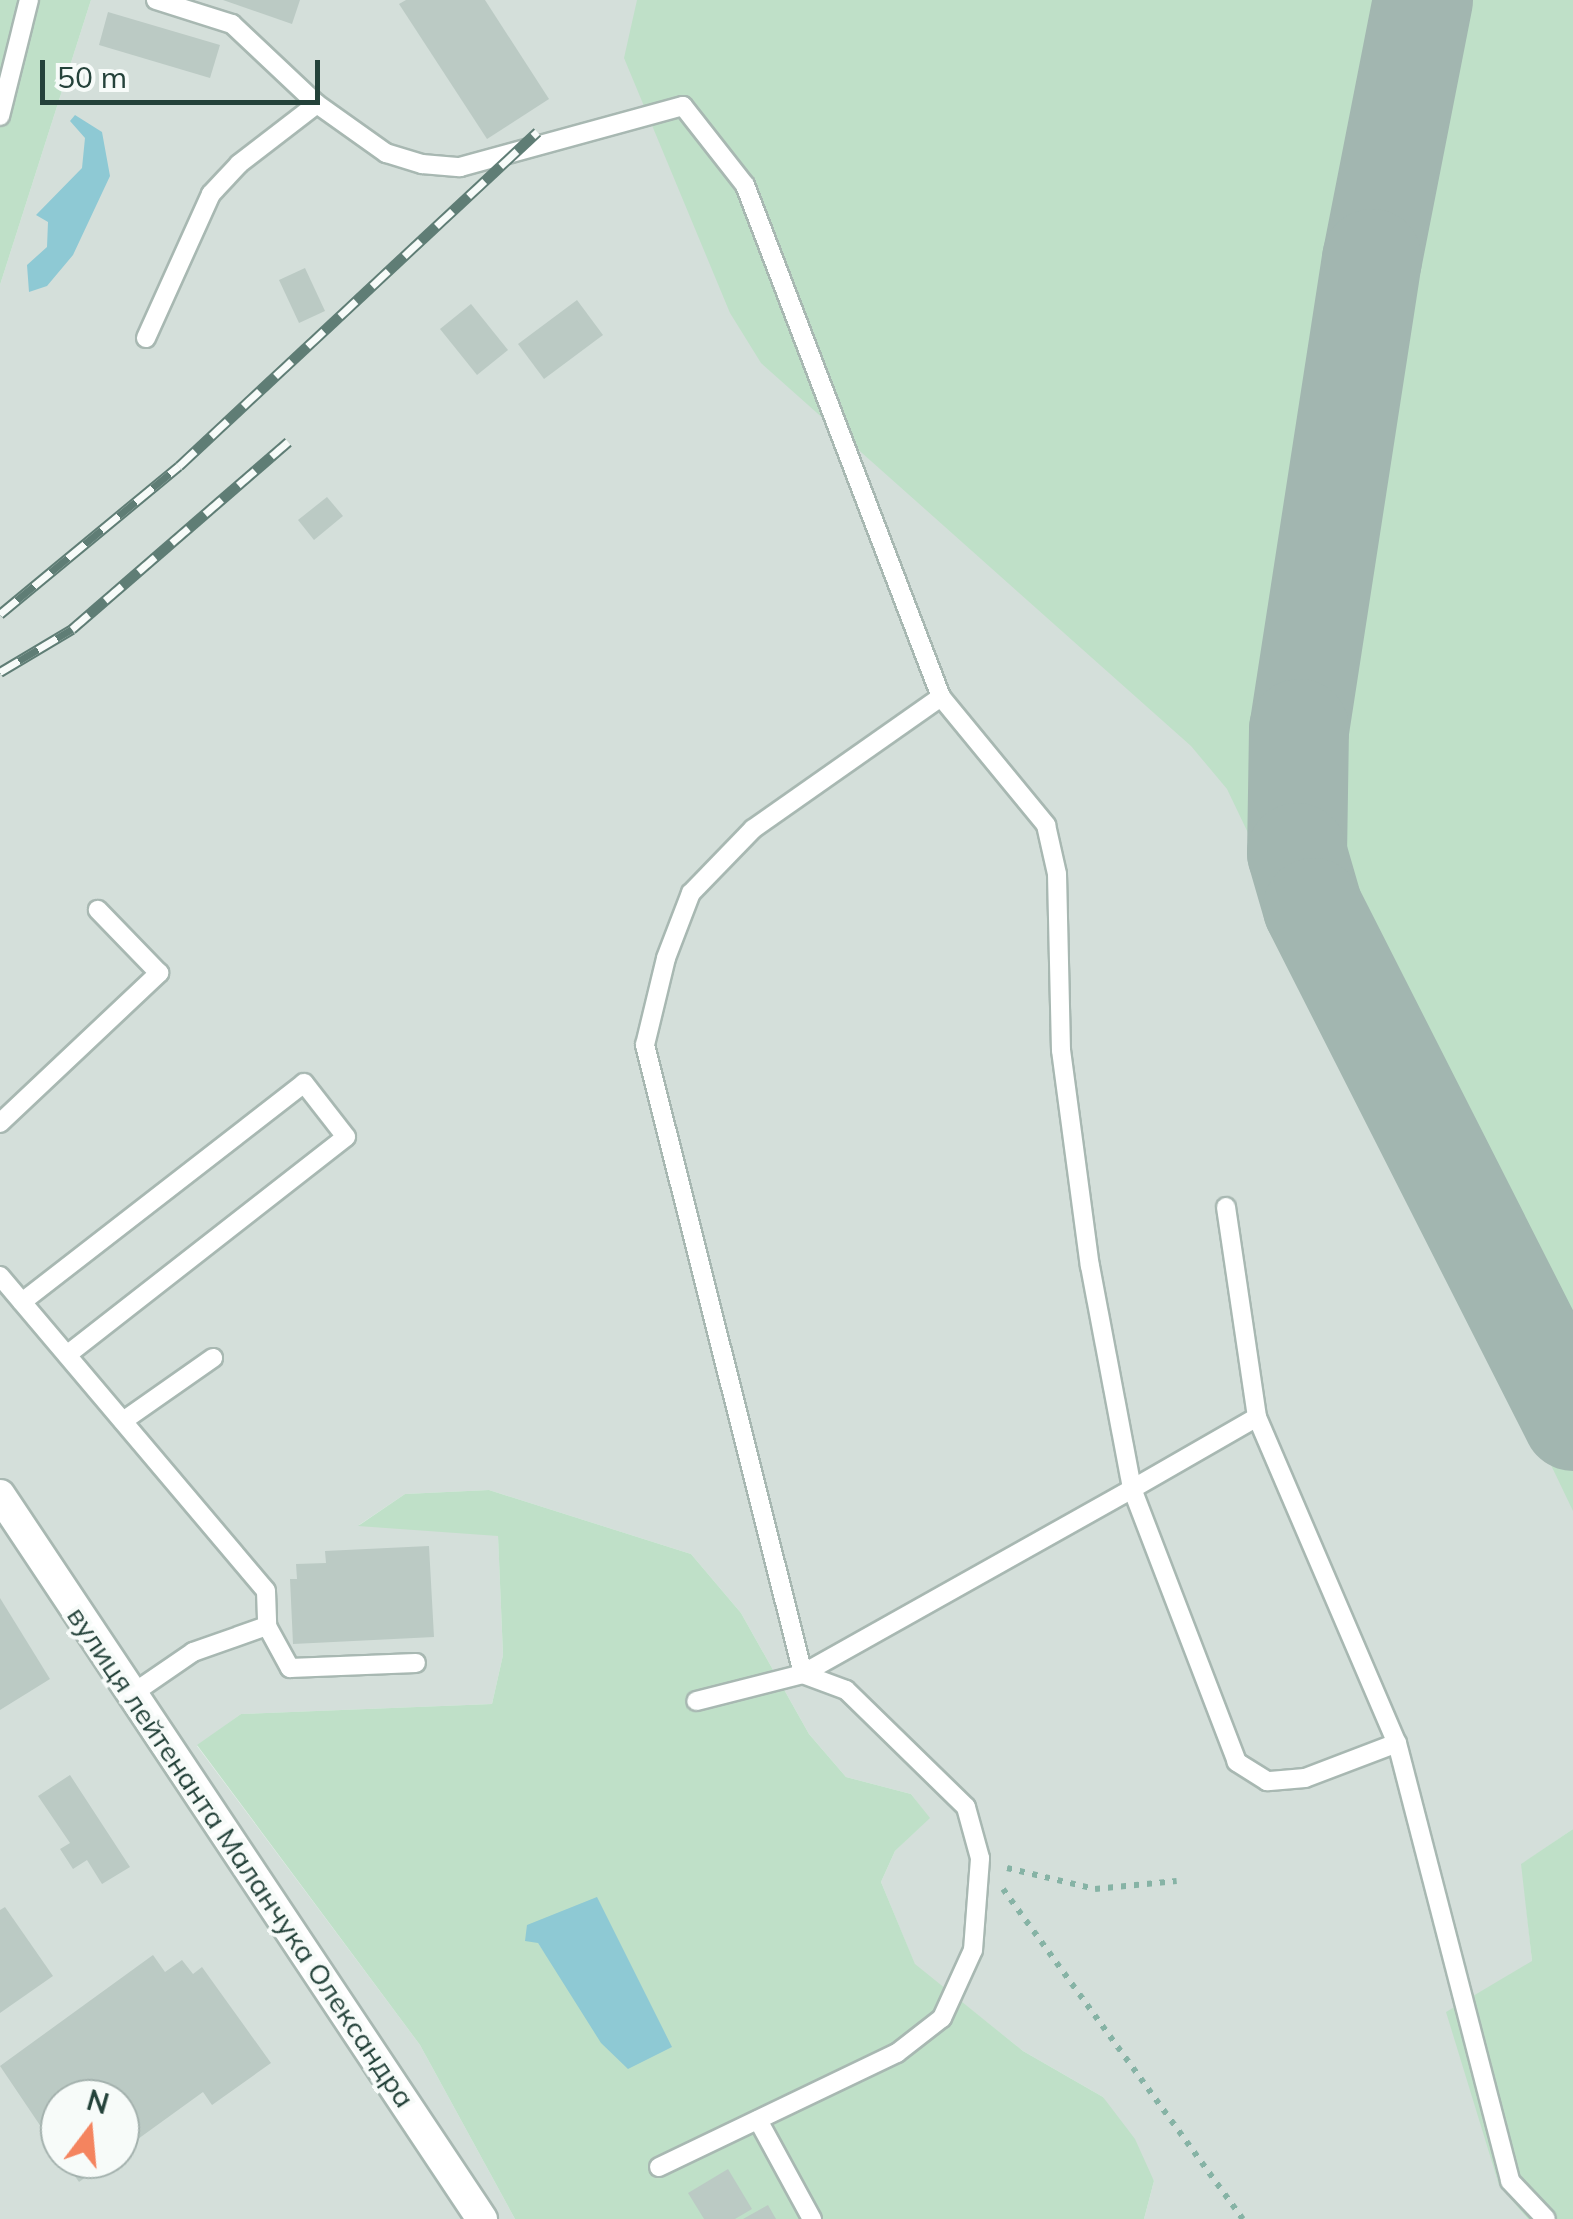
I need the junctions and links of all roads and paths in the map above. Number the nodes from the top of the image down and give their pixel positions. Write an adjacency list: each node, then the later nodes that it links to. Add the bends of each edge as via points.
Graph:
1 (29, 0): 4 (lane)
2 (156, 0): 3 (lane, via 232,24)
3 (317, 104): 5 (lane, via 238,164 211,194); 6 (lane, via 386,152 460,166 683,106 745,185)
4 (0, 116)
5 (146, 338)
6 (941, 697): 16 (lane, via 1046,825 1057,874 1064,1069 1090,1266); 20 (lane, via 753,828 691,892 645,1045)
7 (98, 910): 8 (lane, via 159,974)
8 (0, 1123)
9 (1226, 1207): 14 (lane)
10 (0, 1276): 11 (lane)
11 (22, 1302): 12 (lane); 12 (lane, via 304,1082 346,1137)
12 (67, 1355): 15 (lane)
13 (213, 1358): 15 (lane)
14 (1257, 1417): 16 (lane); 23 (lane)
15 (123, 1421): 18 (lane, via 266,1591)
16 (1132, 1489): 20 (lane); 23 (lane, via 1237,1762 1267,1781 1305,1778)
17 (0, 1495): 21 (street, вулиця лейтенанта Маланчука Олександра)
18 (267, 1626): 19 (lane, via 290,1668); 21 (lane, via 192,1652)
19 (416, 1663)
20 (803, 1674): 22 (lane); 24 (lane, via 846,1690 901,1739 966,1807)
21 (132, 1694): 28 (street, вулиця лейтенанта Маланчука Олександра)
22 (696, 1701)
23 (1397, 1742): 31 (lane, via 1510,2181)
24 (980, 1858): 25 (path, via 1035,1880 1095,1889); 26 (lane, via 973,1950 942,2018 897,2054); 30 (path)
25 (1177, 1881)
26 (758, 2120): 27 (lane); 29 (lane)
27 (659, 2167)
28 (478, 2218)
29 (812, 2219)
30 (1243, 2219)
31 (1546, 2219)

